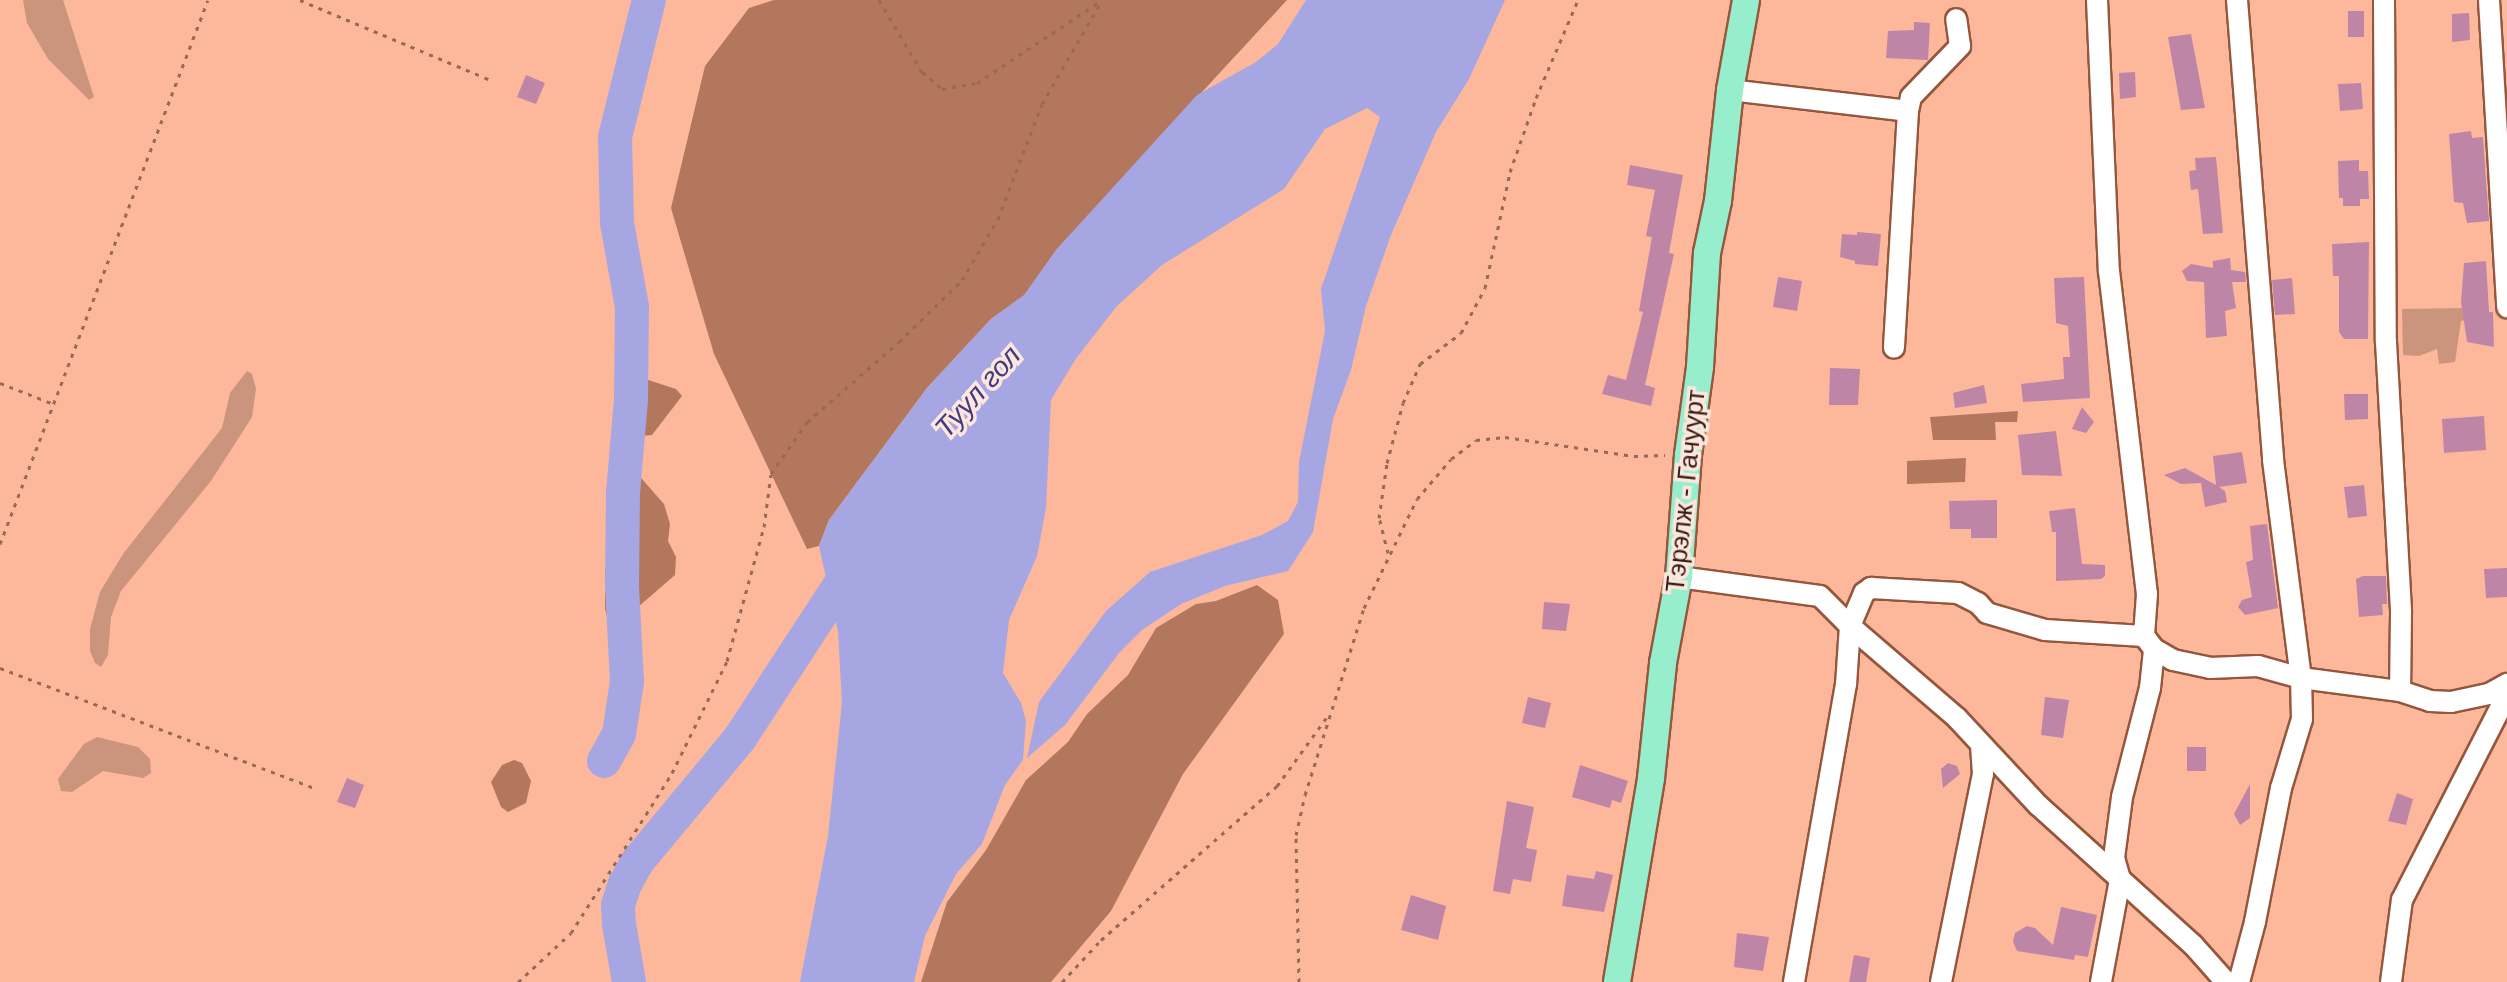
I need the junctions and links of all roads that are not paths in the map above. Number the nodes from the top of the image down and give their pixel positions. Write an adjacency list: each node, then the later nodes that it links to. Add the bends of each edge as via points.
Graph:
1 (1746, 0): 7 (main road, Тэрэлж - Гачуурт)
2 (2097, 0): 13 (street, via 2109,271)
3 (2237, 0): 14 (street, via 2273,460)
4 (2384, 0): 16 (street, via 2386,342 2401,613)
5 (2489, 0): 9 (street)
6 (1956, 19): 8 (street, via 1960,46 1911,97)
7 (1730, 90): 8 (street); 11 (main road, Тэрэлж - Гачуурт, via 1707,253)
8 (1908, 111): 10 (street)
9 (2507, 307)
10 (1894, 348)
11 (1679, 577): 12 (street, via 1820,596); 20 (main road, Тэрэлж - Гачуурт)
12 (1850, 626): 13 (street, via 1871,588 1904,589 1958,593 1987,613 2045,630); 18 (street); 21 (street, via 1846,684)
13 (2149, 642): 14 (street, via 2173,660 2210,668 2258,666); 19 (street, via 2150,688 2122,797 2114,858)
14 (2301, 678): 16 (street); 25 (street, via 2302,719 2281,788)
15 (2507, 684): 16 (street, via 2489,694 2451,702)
16 (2400, 691)
17 (2507, 695): 26 (street, via 2402,900)
18 (1981, 745): 19 (street); 22 (street, via 1982,783)
19 (2120, 879): 23 (street); 24 (street)
20 (1617, 982)
21 (1794, 982)
22 (1941, 982)
23 (2101, 982)
24 (2226, 982)
25 (2239, 982)
26 (2391, 982)

